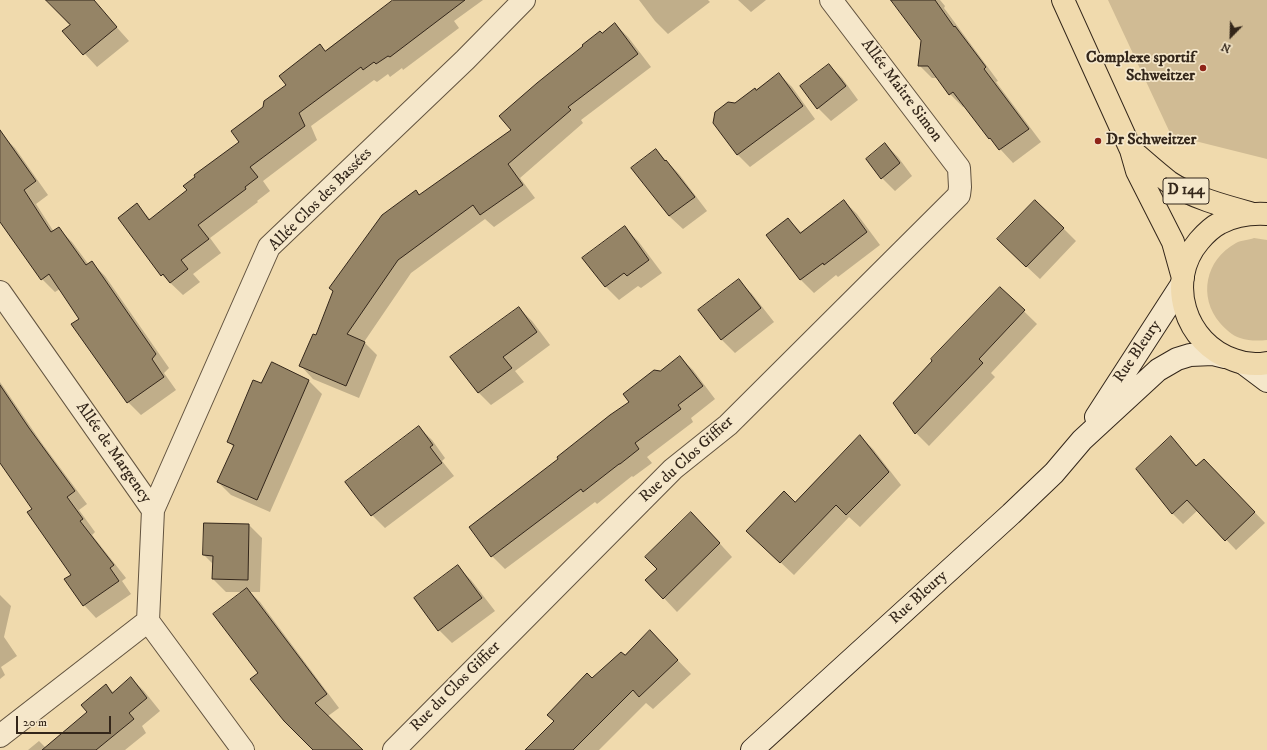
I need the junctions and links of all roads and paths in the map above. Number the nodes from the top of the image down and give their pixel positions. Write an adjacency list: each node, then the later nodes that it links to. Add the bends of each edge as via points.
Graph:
1 (524, 0): 13 (street, Allée Clos des Bassées, via 466,60 269,247)
2 (831, 0): 5 (street, Allée Maître Simon, via 959,168)
3 (1063, 0): 4 (main road, D 144)
4 (1131, 150): 6 (main road, D 144, via 1169,182 1183,190 1227,207); 7 (main road, D 144, via 1137,171 1173,242)
5 (960, 187): 17 (street, Rue du Clos Giffier, via 958,195 855,300 728,425 673,469)
6 (1259, 213): 7 (main road, via 1235,216 1219,223 1206,233 1194,246)
7 (1182, 281): 9 (main road, via 1186,316 1196,333 1210,347); 12 (street, Rue Bleury)
8 (0, 292): 13 (street, Allée de Margency)
9 (1234, 360): 10 (main road); 11 (street); 12 (street, Rue Bleury, via 1213,354 1200,354 1169,363 1158,370)
10 (1267, 363)
11 (1267, 380)
12 (1082, 440): 18 (street, Rue Bleury, via 1054,473 1011,514)
13 (153, 510): 14 (street, Allée de Margency)
14 (148, 621): 15 (street); 16 (street)
15 (0, 736)
16 (243, 750)
17 (394, 750)
18 (752, 750)

